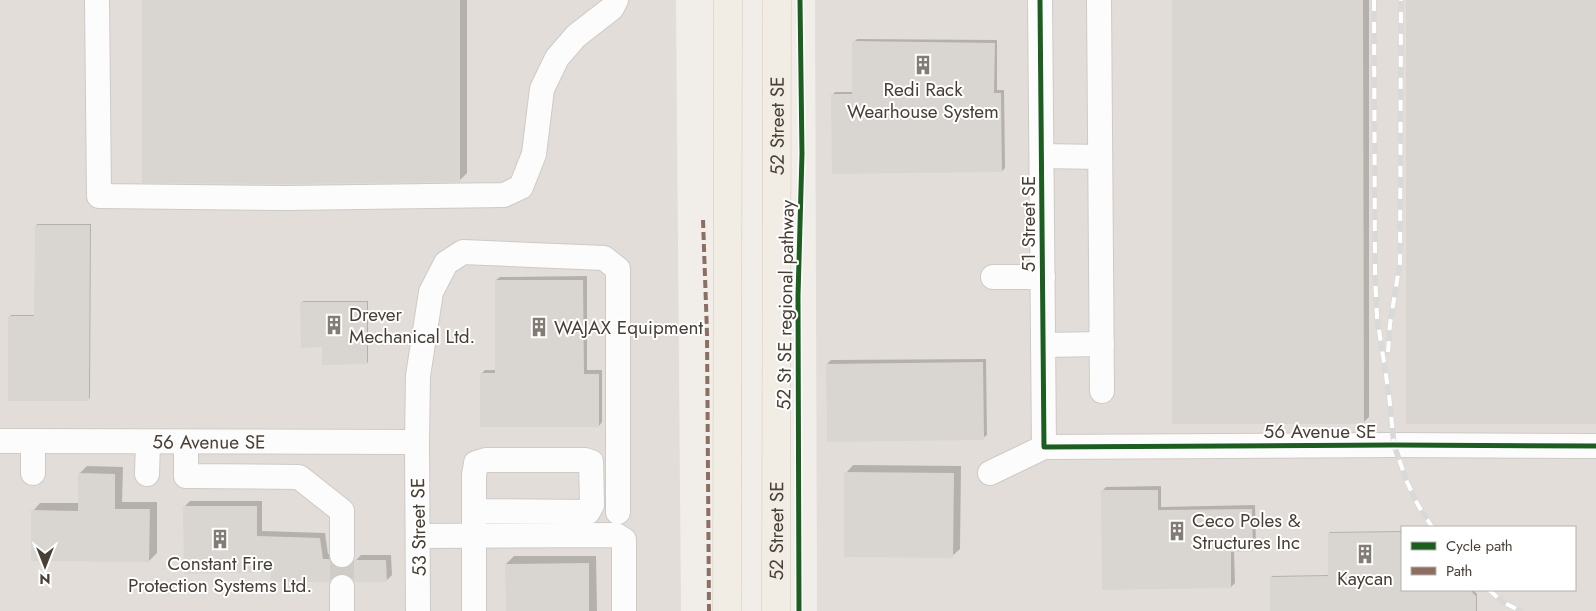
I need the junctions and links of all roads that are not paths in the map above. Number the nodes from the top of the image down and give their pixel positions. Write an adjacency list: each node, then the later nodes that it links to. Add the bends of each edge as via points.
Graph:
1 (97, 0): 2 (street, via 98,196 287,198 504,195 521,187 534,154 542,89 557,58 576,36 612,8)
2 (616, 0)
3 (728, 0): 36 (main road)
4 (777, 0): 37 (main road, 52 Street SE)
5 (1040, 0): 7 (street, 51 Street SE)
6 (1099, 0): 8 (street)
7 (1042, 156): 8 (street); 10 (street, 51 Street SE)
8 (1100, 157): 11 (street)
9 (993, 277): 10 (street)
10 (1043, 277): 12 (street, 51 Street SE)
11 (1102, 344): 12 (street); 13 (street)
12 (1043, 345): 21 (street, 51 Street SE)
13 (1102, 390)
14 (0, 441): 15 (street, 56 Avenue SE)
15 (33, 441): 16 (street, 56 Avenue SE); 22 (street)
16 (148, 442): 17 (street, 56 Avenue SE); 24 (street)
17 (186, 442): 18 (street, 56 Avenue SE); 25 (street, via 186,476)
18 (299, 442): 19 (street, 56 Avenue SE); 25 (street)
19 (417, 442): 27 (street, 53 Street SE, via 418,376 431,292 446,263 463,252 604,258 618,269); 28 (street, 53 Street SE)
20 (1596, 446): 21 (street, 56 Avenue SE)
21 (1044, 447): 23 (street)
22 (33, 473)
23 (990, 473)
24 (146, 474)
25 (299, 477): 30 (street, via 342,511)
26 (474, 511): 26 (street, via 476,463 486,460 592,462 592,504 588,512); 29 (street)
27 (618, 512)
28 (418, 536): 29 (street); 33 (street, 53 Street SE)
29 (474, 536): 34 (street); 35 (street, via 616,535 624,540)
30 (342, 555)
31 (342, 588): 32 (street)
32 (342, 611)
33 (418, 611)
34 (474, 611)
35 (624, 611)
36 (727, 611)
37 (776, 611)

